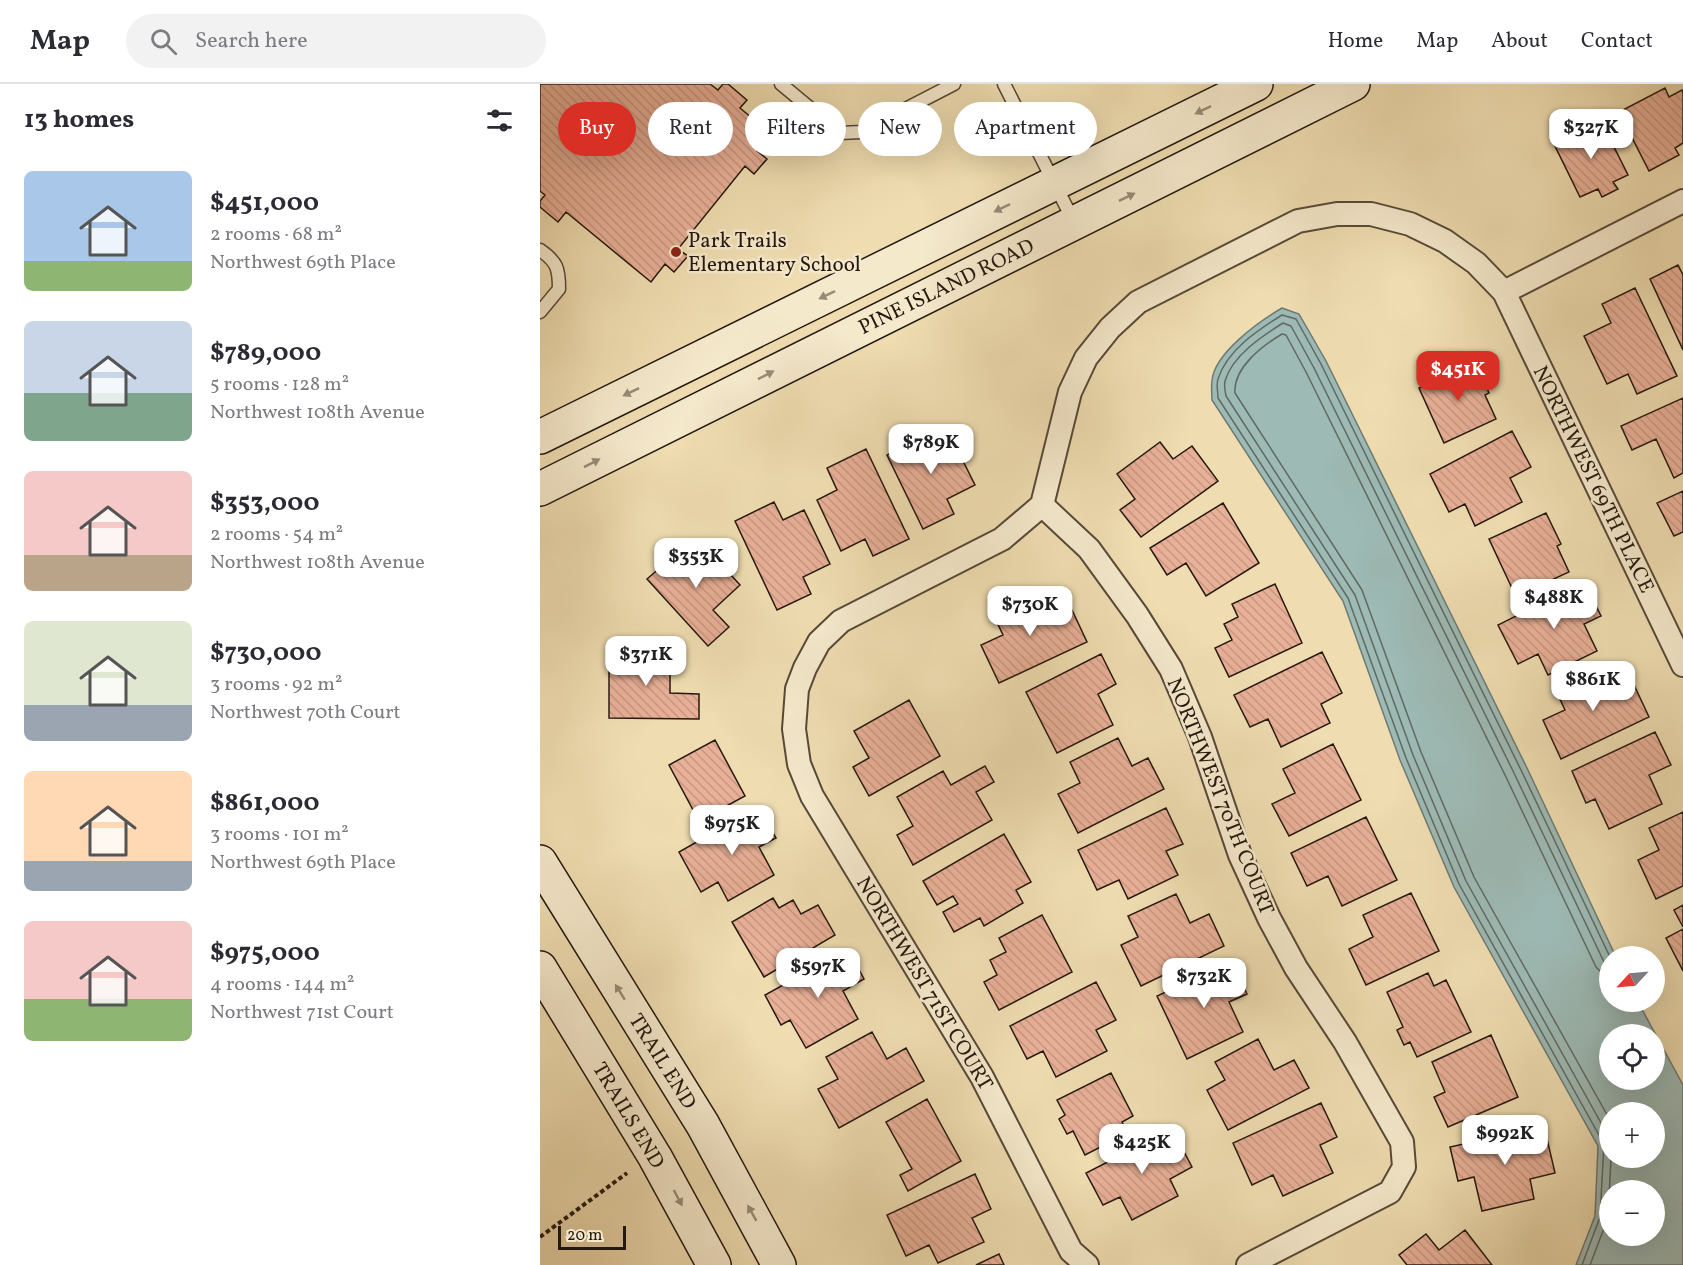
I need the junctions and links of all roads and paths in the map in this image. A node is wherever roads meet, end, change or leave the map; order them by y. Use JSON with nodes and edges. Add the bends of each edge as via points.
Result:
{"nodes":[{"id":1,"x":781,"y":84,"type":"edge"},
{"id":2,"x":954,"y":84,"type":"edge"},
{"id":3,"x":1004,"y":84,"type":"edge"},
{"id":4,"x":1256,"y":84,"type":"edge"},
{"id":5,"x":1353,"y":84,"type":"edge"},
{"id":6,"x":1054,"y":182,"type":"junction"},
{"id":7,"x":1683,"y":201,"type":"edge"},
{"id":8,"x":1074,"y":223,"type":"junction"},
{"id":9,"x":540,"y":250,"type":"edge"},
{"id":10,"x":1504,"y":292,"type":"junction"},
{"id":11,"x":540,"y":312,"type":"edge"},
{"id":12,"x":540,"y":437,"type":"edge"},
{"id":13,"x":540,"y":489,"type":"edge"},
{"id":14,"x":1042,"y":505,"type":"junction"},
{"id":15,"x":1683,"y":665,"type":"edge"},
{"id":16,"x":540,"y":862,"type":"edge"},
{"id":17,"x":540,"y":968,"type":"edge"},
{"id":18,"x":627,"y":1173,"type":"dead end"},
{"id":19,"x":540,"y":1237,"type":"edge"},
{"id":20,"x":714,"y":1265,"type":"edge"},
{"id":21,"x":779,"y":1265,"type":"edge"},
{"id":22,"x":1088,"y":1265,"type":"edge"},
{"id":23,"x":1248,"y":1265,"type":"edge"}],
"edges":[{"from":1,"to":2,"type":"lane","via":[[840,133],[861,132]]},
{"from":3,"to":6,"type":"lane"},
{"from":4,"to":6,"type":"main road","one_way":true},
{"from":8,"to":5,"type":"main road","name":"PINE ISLAND ROAD","one_way":true},
{"from":6,"to":8,"type":"lane"},
{"from":6,"to":12,"type":"main road","one_way":true},
{"from":7,"to":10,"type":"street"},
{"from":13,"to":8,"type":"main road","name":"PINE ISLAND ROAD","one_way":true},
{"from":9,"to":11,"type":"lane","via":[[554,260],[559,289]]},
{"from":10,"to":14,"type":"street","name":"NORTHWEST 69TH PLACE","via":[[1476,263],[1445,241],[1410,224],[1371,214],[1337,214],[1298,221],[1138,302],[1110,328],[1086,358],[1070,392]]},
{"from":10,"to":15,"type":"street","name":"NORTHWEST 69TH PLACE"},
{"from":14,"to":22,"type":"street","name":"NORTHWEST 71ST COURT","via":[[1002,538],[841,621],[819,642],[805,668],[797,689],[794,729],[799,764],[812,795],[982,1077],[1071,1251]]},
{"from":14,"to":23,"type":"street","name":"NORTHWEST 70TH COURT","via":[[1089,549],[1171,669],[1200,737],[1240,855],[1269,918],[1402,1142],[1404,1167],[1390,1192]]},
{"from":21,"to":16,"type":"main road","name":"TRAIL END","one_way":true,"via":[[703,1125]]},
{"from":17,"to":20,"type":"main road","name":"TRAILS END","one_way":true,"via":[[655,1157]]},
{"from":18,"to":19,"type":"path"}]}
